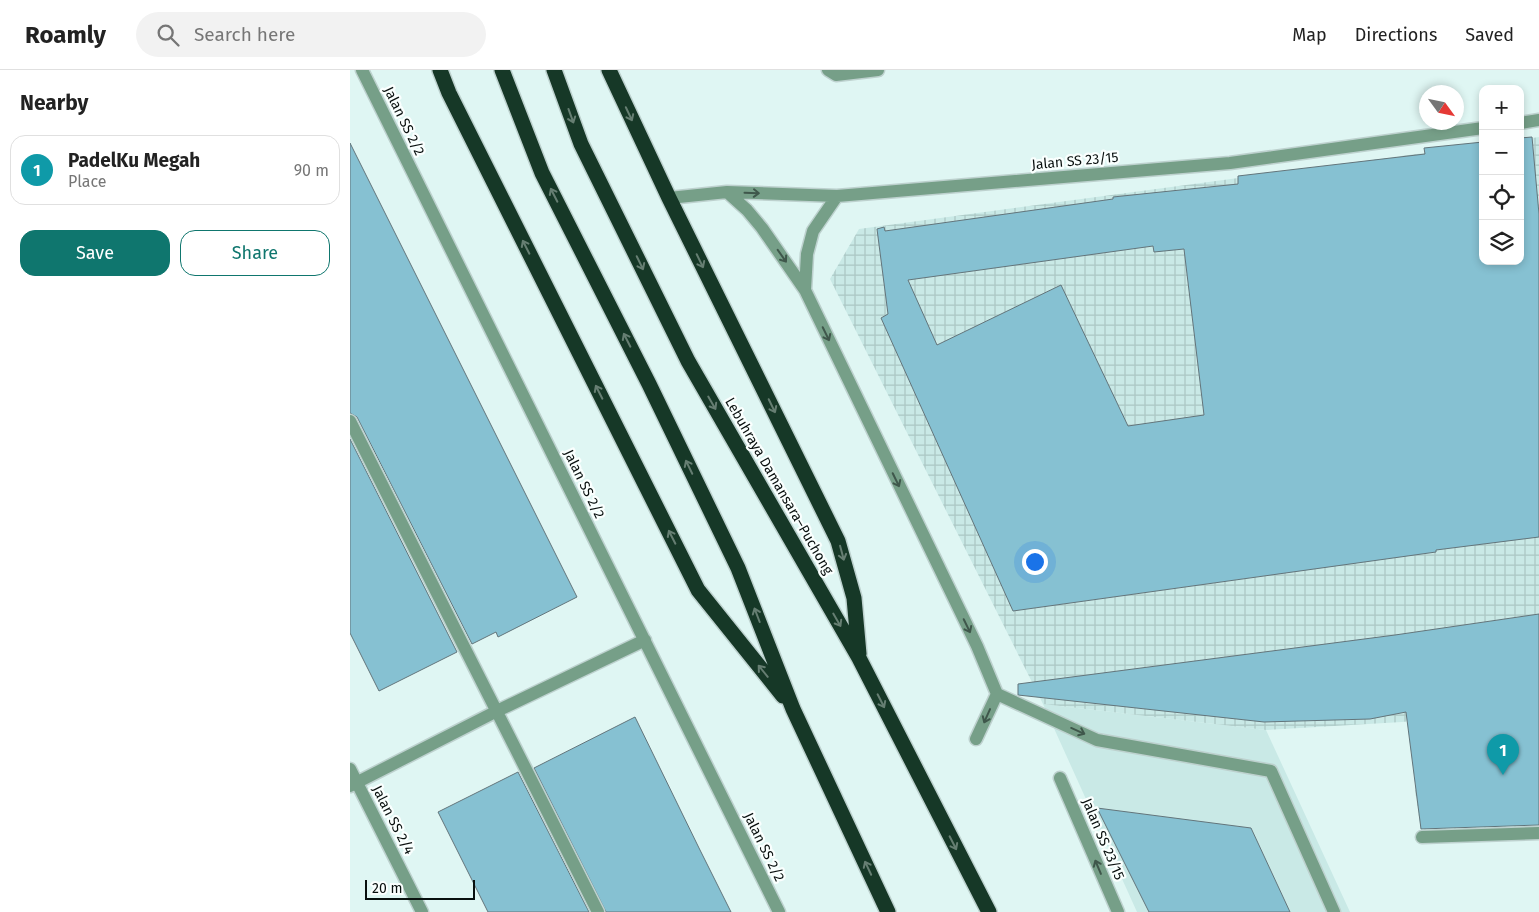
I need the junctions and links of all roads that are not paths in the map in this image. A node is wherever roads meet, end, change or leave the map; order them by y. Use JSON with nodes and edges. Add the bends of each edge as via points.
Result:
{"nodes":[{"id":1,"x":357,"y":70,"type":"edge"},
{"id":2,"x":362,"y":70,"type":"edge"},
{"id":3,"x":440,"y":70,"type":"edge"},
{"id":4,"x":502,"y":70,"type":"edge"},
{"id":5,"x":554,"y":70,"type":"edge"},
{"id":6,"x":609,"y":70,"type":"edge"},
{"id":7,"x":878,"y":70,"type":"edge"},
{"id":8,"x":832,"y":72,"type":"edge"},
{"id":9,"x":350,"y":74,"type":"edge"},
{"id":10,"x":1539,"y":120,"type":"edge"},
{"id":11,"x":1524,"y":122,"type":"edge"},
{"id":12,"x":1479,"y":129,"type":"edge"},
{"id":13,"x":727,"y":192,"type":"junction"},
{"id":14,"x":837,"y":196,"type":"junction"},
{"id":15,"x":669,"y":198,"type":"junction"},
{"id":16,"x":805,"y":290,"type":"junction"},
{"id":17,"x":350,"y":421,"type":"edge"},
{"id":18,"x":645,"y":640,"type":"junction"},
{"id":19,"x":859,"y":658,"type":"junction"},
{"id":20,"x":997,"y":694,"type":"junction"},
{"id":21,"x":793,"y":709,"type":"junction"},
{"id":22,"x":497,"y":711,"type":"junction"},
{"id":23,"x":976,"y":739,"type":"dead end"},
{"id":24,"x":350,"y":769,"type":"edge"},
{"id":25,"x":1060,"y":778,"type":"dead end"},
{"id":26,"x":353,"y":784,"type":"edge"},
{"id":27,"x":1539,"y":833,"type":"edge"},
{"id":28,"x":1422,"y":837,"type":"dead end"},
{"id":29,"x":422,"y":912,"type":"edge"},
{"id":30,"x":598,"y":912,"type":"edge"},
{"id":31,"x":780,"y":912,"type":"edge"},
{"id":32,"x":888,"y":912,"type":"edge"},
{"id":33,"x":988,"y":912,"type":"edge"},
{"id":34,"x":1118,"y":912,"type":"edge"},
{"id":35,"x":1334,"y":912,"type":"edge"}],
"edges":[{"from":1,"to":9,"type":"street"},
{"from":2,"to":18,"type":"street","name":"Jalan SS 2/2"},
{"from":21,"to":3,"type":"highway","one_way":true,"via":[[698,590],[449,94]]},
{"from":21,"to":4,"type":"highway","one_way":true,"via":[[738,568],[542,172]]},
{"from":5,"to":19,"type":"highway","name":"Lebuhraya Damansara–Puchong","one_way":true,"via":[[581,144],[688,361]]},
{"from":6,"to":15,"type":"highway","one_way":true},
{"from":7,"to":8,"type":"street"},
{"from":10,"to":11,"type":"street"},
{"from":12,"to":14,"type":"street","name":"Jalan SS 23/15","via":[[1230,163]]},
{"from":13,"to":14,"type":"street","name":"Jalan SS 23/15","one_way":true},
{"from":13,"to":15,"type":"street","name":"Jalan SS 23/15"},
{"from":13,"to":16,"type":"street","one_way":true,"via":[[762,228]]},
{"from":14,"to":16,"type":"street","via":[[813,231],[807,254]]},
{"from":15,"to":19,"type":"highway","one_way":true,"via":[[838,541],[854,598]]},
{"from":16,"to":20,"type":"street","one_way":true,"via":[[977,646]]},
{"from":17,"to":22,"type":"street"},
{"from":18,"to":22,"type":"street"},
{"from":18,"to":31,"type":"street","name":"Jalan SS 2/2"},
{"from":19,"to":33,"type":"highway","name":"Lebuhraya Damansara–Puchong","one_way":true},
{"from":20,"to":23,"type":"street","one_way":true},
{"from":20,"to":35,"type":"street","one_way":true,"via":[[1098,740],[1271,771]]},
{"from":32,"to":21,"type":"highway","one_way":true},
{"from":22,"to":26,"type":"street"},
{"from":22,"to":30,"type":"street"},
{"from":24,"to":26,"type":"street","name":"Jalan SS 2/4"},
{"from":34,"to":25,"type":"street","name":"Jalan SS 23/15","one_way":true},
{"from":26,"to":29,"type":"street","name":"Jalan SS 2/4"},
{"from":27,"to":28,"type":"street"}]}
